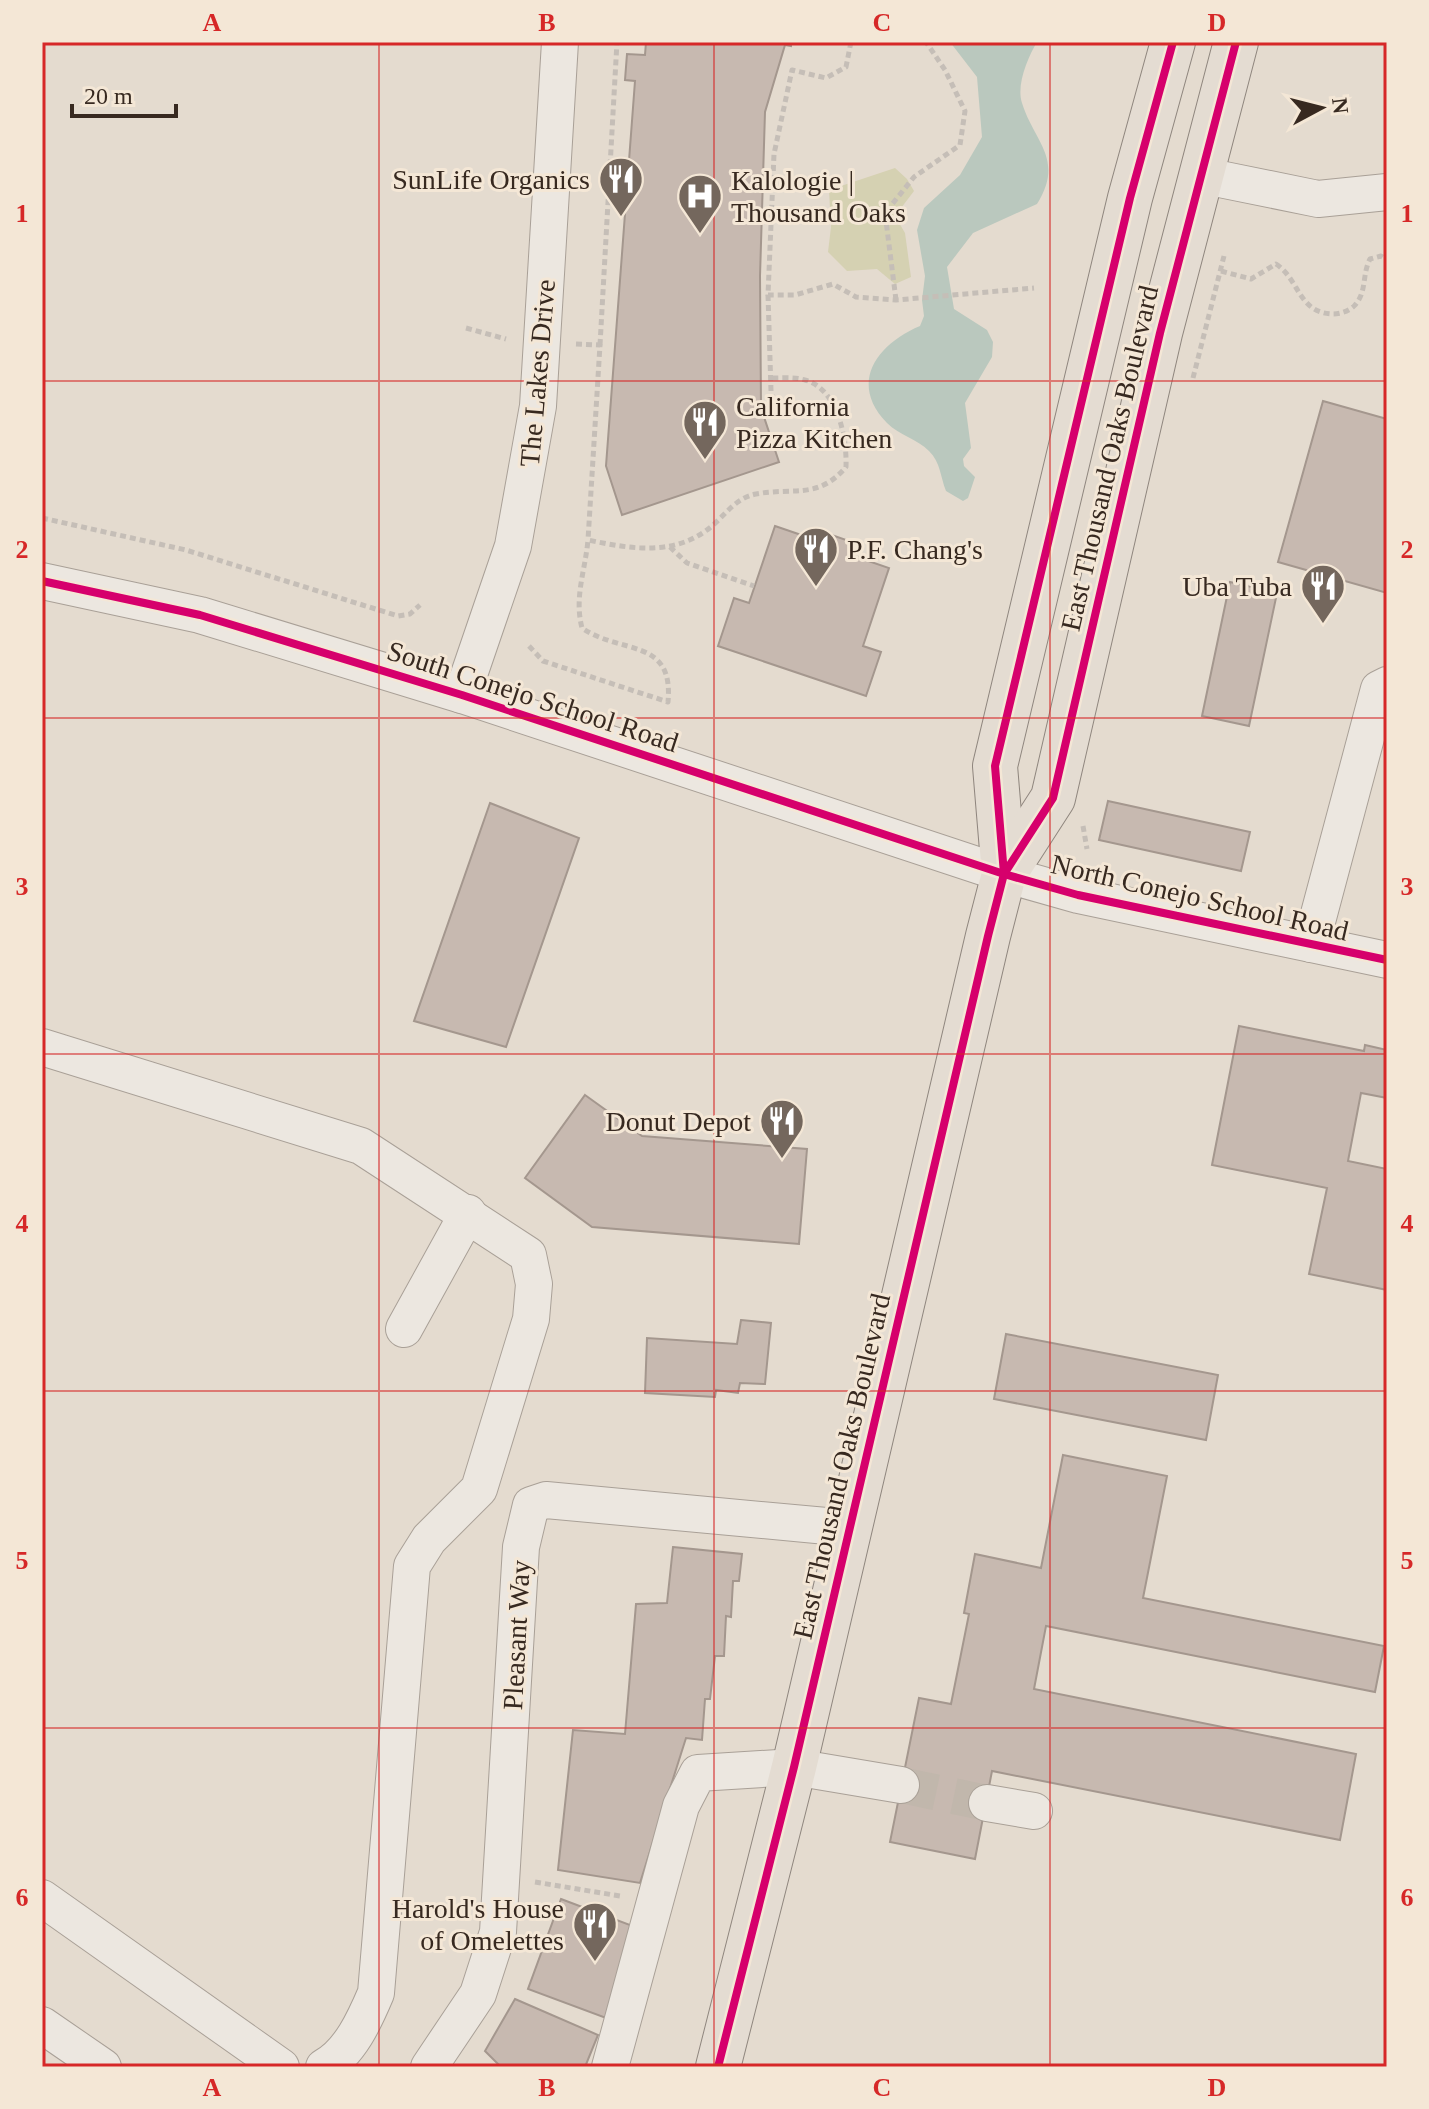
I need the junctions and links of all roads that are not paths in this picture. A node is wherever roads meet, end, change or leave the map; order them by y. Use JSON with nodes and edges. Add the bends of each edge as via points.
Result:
{"nodes":[{"id":1,"x":560,"y":42,"type":"edge"},
{"id":2,"x":1173,"y":42,"type":"edge"},
{"id":3,"x":1236,"y":42,"type":"edge"},
{"id":4,"x":1200,"y":175,"type":"junction"},
{"id":5,"x":1387,"y":192,"type":"edge"},
{"id":6,"x":42,"y":581,"type":"edge"},
{"id":7,"x":1387,"y":685,"type":"edge"},
{"id":8,"x":462,"y":695,"type":"junction"},
{"id":9,"x":1004,"y":874,"type":"junction"},
{"id":10,"x":1311,"y":944,"type":"junction"},
{"id":11,"x":1387,"y":960,"type":"edge"},
{"id":12,"x":42,"y":1047,"type":"edge"},
{"id":13,"x":468,"y":1213,"type":"junction"},
{"id":14,"x":404,"y":1329,"type":"dead end"},
{"id":15,"x":479,"y":1489,"type":"junction"},
{"id":16,"x":531,"y":1505,"type":"junction"},
{"id":17,"x":848,"y":1528,"type":"junction"},
{"id":18,"x":794,"y":1767,"type":"junction"},
{"id":19,"x":901,"y":1785,"type":"tunnel mouth"},
{"id":20,"x":987,"y":1803,"type":"tunnel mouth"},
{"id":21,"x":1034,"y":1811,"type":"dead end"},
{"id":22,"x":42,"y":1898,"type":"edge"},
{"id":23,"x":42,"y":2025,"type":"edge"},
{"id":24,"x":103,"y":2067,"type":"edge"},
{"id":25,"x":281,"y":2067,"type":"edge"},
{"id":26,"x":324,"y":2067,"type":"edge"},
{"id":27,"x":429,"y":2067,"type":"edge"},
{"id":28,"x":610,"y":2067,"type":"edge"},
{"id":29,"x":718,"y":2067,"type":"edge"}],
"edges":[{"from":1,"to":8,"type":"street","name":"The Lakes Drive","via":[[536,419],[513,546]]},
{"from":2,"to":9,"type":"main road","name":"East Thousand Oaks Boulevard","via":[[1130,198],[995,766]]},
{"from":3,"to":4,"type":"main road","name":"East Thousand Oaks Boulevard"},
{"from":4,"to":5,"type":"street","via":[[1318,199]]},
{"from":4,"to":9,"type":"main road","name":"East Thousand Oaks Boulevard","via":[[1053,798]]},
{"from":6,"to":8,"type":"street","name":"South Conejo School Road","via":[[200,615]]},
{"from":7,"to":10,"type":"street","via":[[1379,689]]},
{"from":8,"to":9,"type":"street","name":"South Conejo School Road"},
{"from":9,"to":10,"type":"street","name":"North Conejo School Road","via":[[1078,895]]},
{"from":9,"to":17,"type":"main road","name":"East Thousand Oaks Boulevard"},
{"from":10,"to":11,"type":"street","name":"North Conejo School Road"},
{"from":12,"to":13,"type":"street","via":[[361,1146]]},
{"from":13,"to":14,"type":"street"},
{"from":13,"to":15,"type":"street","via":[[528,1255],[534,1284],[531,1319]]},
{"from":15,"to":16,"type":"street"},
{"from":15,"to":26,"type":"street","via":[[429,1539],[412,1566],[376,1993],[336,2061]]},
{"from":16,"to":17,"type":"street","via":[[546,1500]]},
{"from":16,"to":27,"type":"street","name":"Pleasant Way","via":[[521,1547],[498,1932],[478,1994]]},
{"from":17,"to":18,"type":"main road","name":"East Thousand Oaks Boulevard"},
{"from":18,"to":19,"type":"street"},
{"from":18,"to":28,"type":"street","via":[[698,1773],[681,1806]]},
{"from":18,"to":29,"type":"main road","name":"East Thousand Oaks Boulevard"},
{"from":20,"to":21,"type":"street"},
{"from":22,"to":25,"type":"street"},
{"from":23,"to":24,"type":"street"}]}
